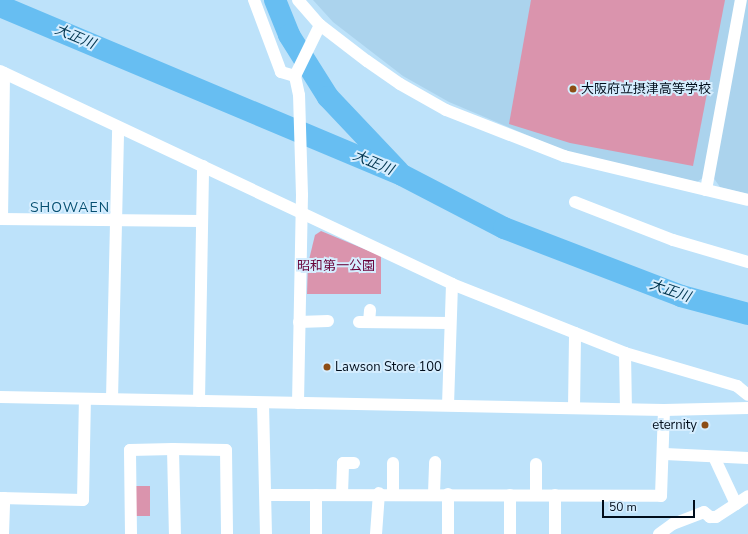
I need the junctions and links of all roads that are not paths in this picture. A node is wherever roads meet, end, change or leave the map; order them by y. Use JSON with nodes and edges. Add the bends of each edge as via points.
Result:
{"nodes":[{"id":1,"x":254,"y":0,"type":"edge"},
{"id":2,"x":298,"y":0,"type":"edge"},
{"id":3,"x":742,"y":0,"type":"edge"},
{"id":4,"x":320,"y":25,"type":"junction"},
{"id":5,"x":2,"y":72,"type":"edge"},
{"id":6,"x":295,"y":76,"type":"junction"},
{"id":7,"x":118,"y":127,"type":"junction"},
{"id":8,"x":203,"y":166,"type":"junction"},
{"id":9,"x":706,"y":190,"type":"junction"},
{"id":10,"x":748,"y":200,"type":"edge"},
{"id":11,"x":575,"y":202,"type":"dead end"},
{"id":12,"x":302,"y":215,"type":"junction"},
{"id":13,"x":1,"y":219,"type":"edge"},
{"id":14,"x":116,"y":221,"type":"junction"},
{"id":15,"x":202,"y":221,"type":"junction"},
{"id":16,"x":748,"y":262,"type":"edge"},
{"id":17,"x":452,"y":284,"type":"junction"},
{"id":18,"x":366,"y":318,"type":"dead end"},
{"id":19,"x":328,"y":321,"type":"dead end"},
{"id":20,"x":299,"y":322,"type":"junction"},
{"id":21,"x":450,"y":323,"type":"junction"},
{"id":22,"x":575,"y":333,"type":"junction"},
{"id":23,"x":625,"y":353,"type":"junction"},
{"id":24,"x":748,"y":395,"type":"edge"},
{"id":25,"x":0,"y":397,"type":"edge"},
{"id":26,"x":85,"y":399,"type":"junction"},
{"id":27,"x":112,"y":399,"type":"junction"},
{"id":28,"x":199,"y":402,"type":"junction"},
{"id":29,"x":263,"y":403,"type":"junction"},
{"id":30,"x":298,"y":403,"type":"junction"},
{"id":31,"x":448,"y":405,"type":"junction"},
{"id":32,"x":574,"y":408,"type":"junction"},
{"id":33,"x":748,"y":408,"type":"edge"},
{"id":34,"x":626,"y":409,"type":"junction"},
{"id":35,"x":664,"y":410,"type":"junction"},
{"id":36,"x":173,"y":449,"type":"junction"},
{"id":37,"x":665,"y":454,"type":"junction"},
{"id":38,"x":714,"y":458,"type":"junction"},
{"id":39,"x":748,"y":458,"type":"edge"},
{"id":40,"x":434,"y":462,"type":"dead end"},
{"id":41,"x":354,"y":463,"type":"dead end"},
{"id":42,"x":393,"y":463,"type":"dead end"},
{"id":43,"x":536,"y":464,"type":"dead end"},
{"id":44,"x":379,"y":493,"type":"junction"},
{"id":45,"x":392,"y":493,"type":"junction"},
{"id":46,"x":342,"y":494,"type":"junction"},
{"id":47,"x":434,"y":494,"type":"junction"},
{"id":48,"x":448,"y":494,"type":"junction"},
{"id":49,"x":266,"y":495,"type":"junction"},
{"id":50,"x":316,"y":495,"type":"junction"},
{"id":51,"x":510,"y":495,"type":"junction"},
{"id":52,"x":536,"y":495,"type":"junction"},
{"id":53,"x":555,"y":495,"type":"junction"},
{"id":54,"x":748,"y":496,"type":"edge"},
{"id":55,"x":2,"y":498,"type":"edge"},
{"id":56,"x":736,"y":504,"type":"junction"},
{"id":57,"x":3,"y":534,"type":"edge"},
{"id":58,"x":131,"y":534,"type":"edge"},
{"id":59,"x":175,"y":534,"type":"edge"},
{"id":60,"x":227,"y":534,"type":"edge"},
{"id":61,"x":266,"y":534,"type":"edge"},
{"id":62,"x":316,"y":534,"type":"edge"},
{"id":63,"x":376,"y":534,"type":"edge"},
{"id":64,"x":448,"y":534,"type":"edge"},
{"id":65,"x":510,"y":534,"type":"edge"},
{"id":66,"x":555,"y":534,"type":"edge"},
{"id":67,"x":659,"y":534,"type":"edge"}],
"edges":[{"from":1,"to":6,"type":"street","via":[[281,72]]},
{"from":2,"to":4,"type":"street"},
{"from":3,"to":9,"type":"street"},
{"from":4,"to":6,"type":"street"},
{"from":4,"to":9,"type":"street","via":[[400,84],[446,110],[564,156]]},
{"from":5,"to":7,"type":"street"},
{"from":5,"to":13,"type":"street"},
{"from":6,"to":12,"type":"street","via":[[299,95]]},
{"from":7,"to":8,"type":"street"},
{"from":7,"to":14,"type":"street"},
{"from":8,"to":12,"type":"street"},
{"from":8,"to":15,"type":"street"},
{"from":9,"to":10,"type":"street"},
{"from":11,"to":16,"type":"street","via":[[673,240]]},
{"from":12,"to":17,"type":"street"},
{"from":12,"to":20,"type":"street"},
{"from":13,"to":14,"type":"street"},
{"from":14,"to":15,"type":"street"},
{"from":14,"to":27,"type":"street"},
{"from":15,"to":28,"type":"street"},
{"from":17,"to":21,"type":"street"},
{"from":17,"to":22,"type":"street"},
{"from":18,"to":21,"type":"street"},
{"from":19,"to":20,"type":"street"},
{"from":20,"to":30,"type":"street"},
{"from":21,"to":31,"type":"street"},
{"from":22,"to":23,"type":"street"},
{"from":22,"to":32,"type":"street"},
{"from":23,"to":24,"type":"street","via":[[737,386]]},
{"from":23,"to":34,"type":"street"},
{"from":25,"to":26,"type":"street"},
{"from":26,"to":27,"type":"street"},
{"from":26,"to":55,"type":"street","via":[[83,500]]},
{"from":27,"to":28,"type":"street"},
{"from":28,"to":29,"type":"street"},
{"from":29,"to":30,"type":"street"},
{"from":29,"to":49,"type":"street"},
{"from":30,"to":31,"type":"street"},
{"from":31,"to":32,"type":"street"},
{"from":32,"to":34,"type":"street"},
{"from":33,"to":35,"type":"street"},
{"from":34,"to":35,"type":"street"},
{"from":35,"to":37,"type":"street"},
{"from":36,"to":58,"type":"street","via":[[130,450]]},
{"from":36,"to":59,"type":"street"},
{"from":36,"to":60,"type":"street","via":[[226,450]]},
{"from":37,"to":38,"type":"street"},
{"from":37,"to":53,"type":"street","via":[[661,496]]},
{"from":38,"to":39,"type":"street"},
{"from":38,"to":56,"type":"street"},
{"from":40,"to":47,"type":"street"},
{"from":41,"to":46,"type":"street","via":[[343,463]]},
{"from":42,"to":45,"type":"street"},
{"from":43,"to":52,"type":"street"},
{"from":44,"to":45,"type":"street"},
{"from":44,"to":46,"type":"street"},
{"from":44,"to":63,"type":"street"},
{"from":45,"to":47,"type":"street"},
{"from":46,"to":50,"type":"street"},
{"from":47,"to":48,"type":"street"},
{"from":48,"to":51,"type":"street"},
{"from":48,"to":64,"type":"street"},
{"from":49,"to":50,"type":"street"},
{"from":49,"to":61,"type":"street"},
{"from":50,"to":62,"type":"street"},
{"from":51,"to":52,"type":"street"},
{"from":51,"to":65,"type":"street"},
{"from":52,"to":53,"type":"street"},
{"from":53,"to":66,"type":"street"},
{"from":54,"to":56,"type":"street"},
{"from":55,"to":57,"type":"street"},
{"from":56,"to":67,"type":"street","via":[[716,517],[710,517],[704,512],[674,524]]}]}
